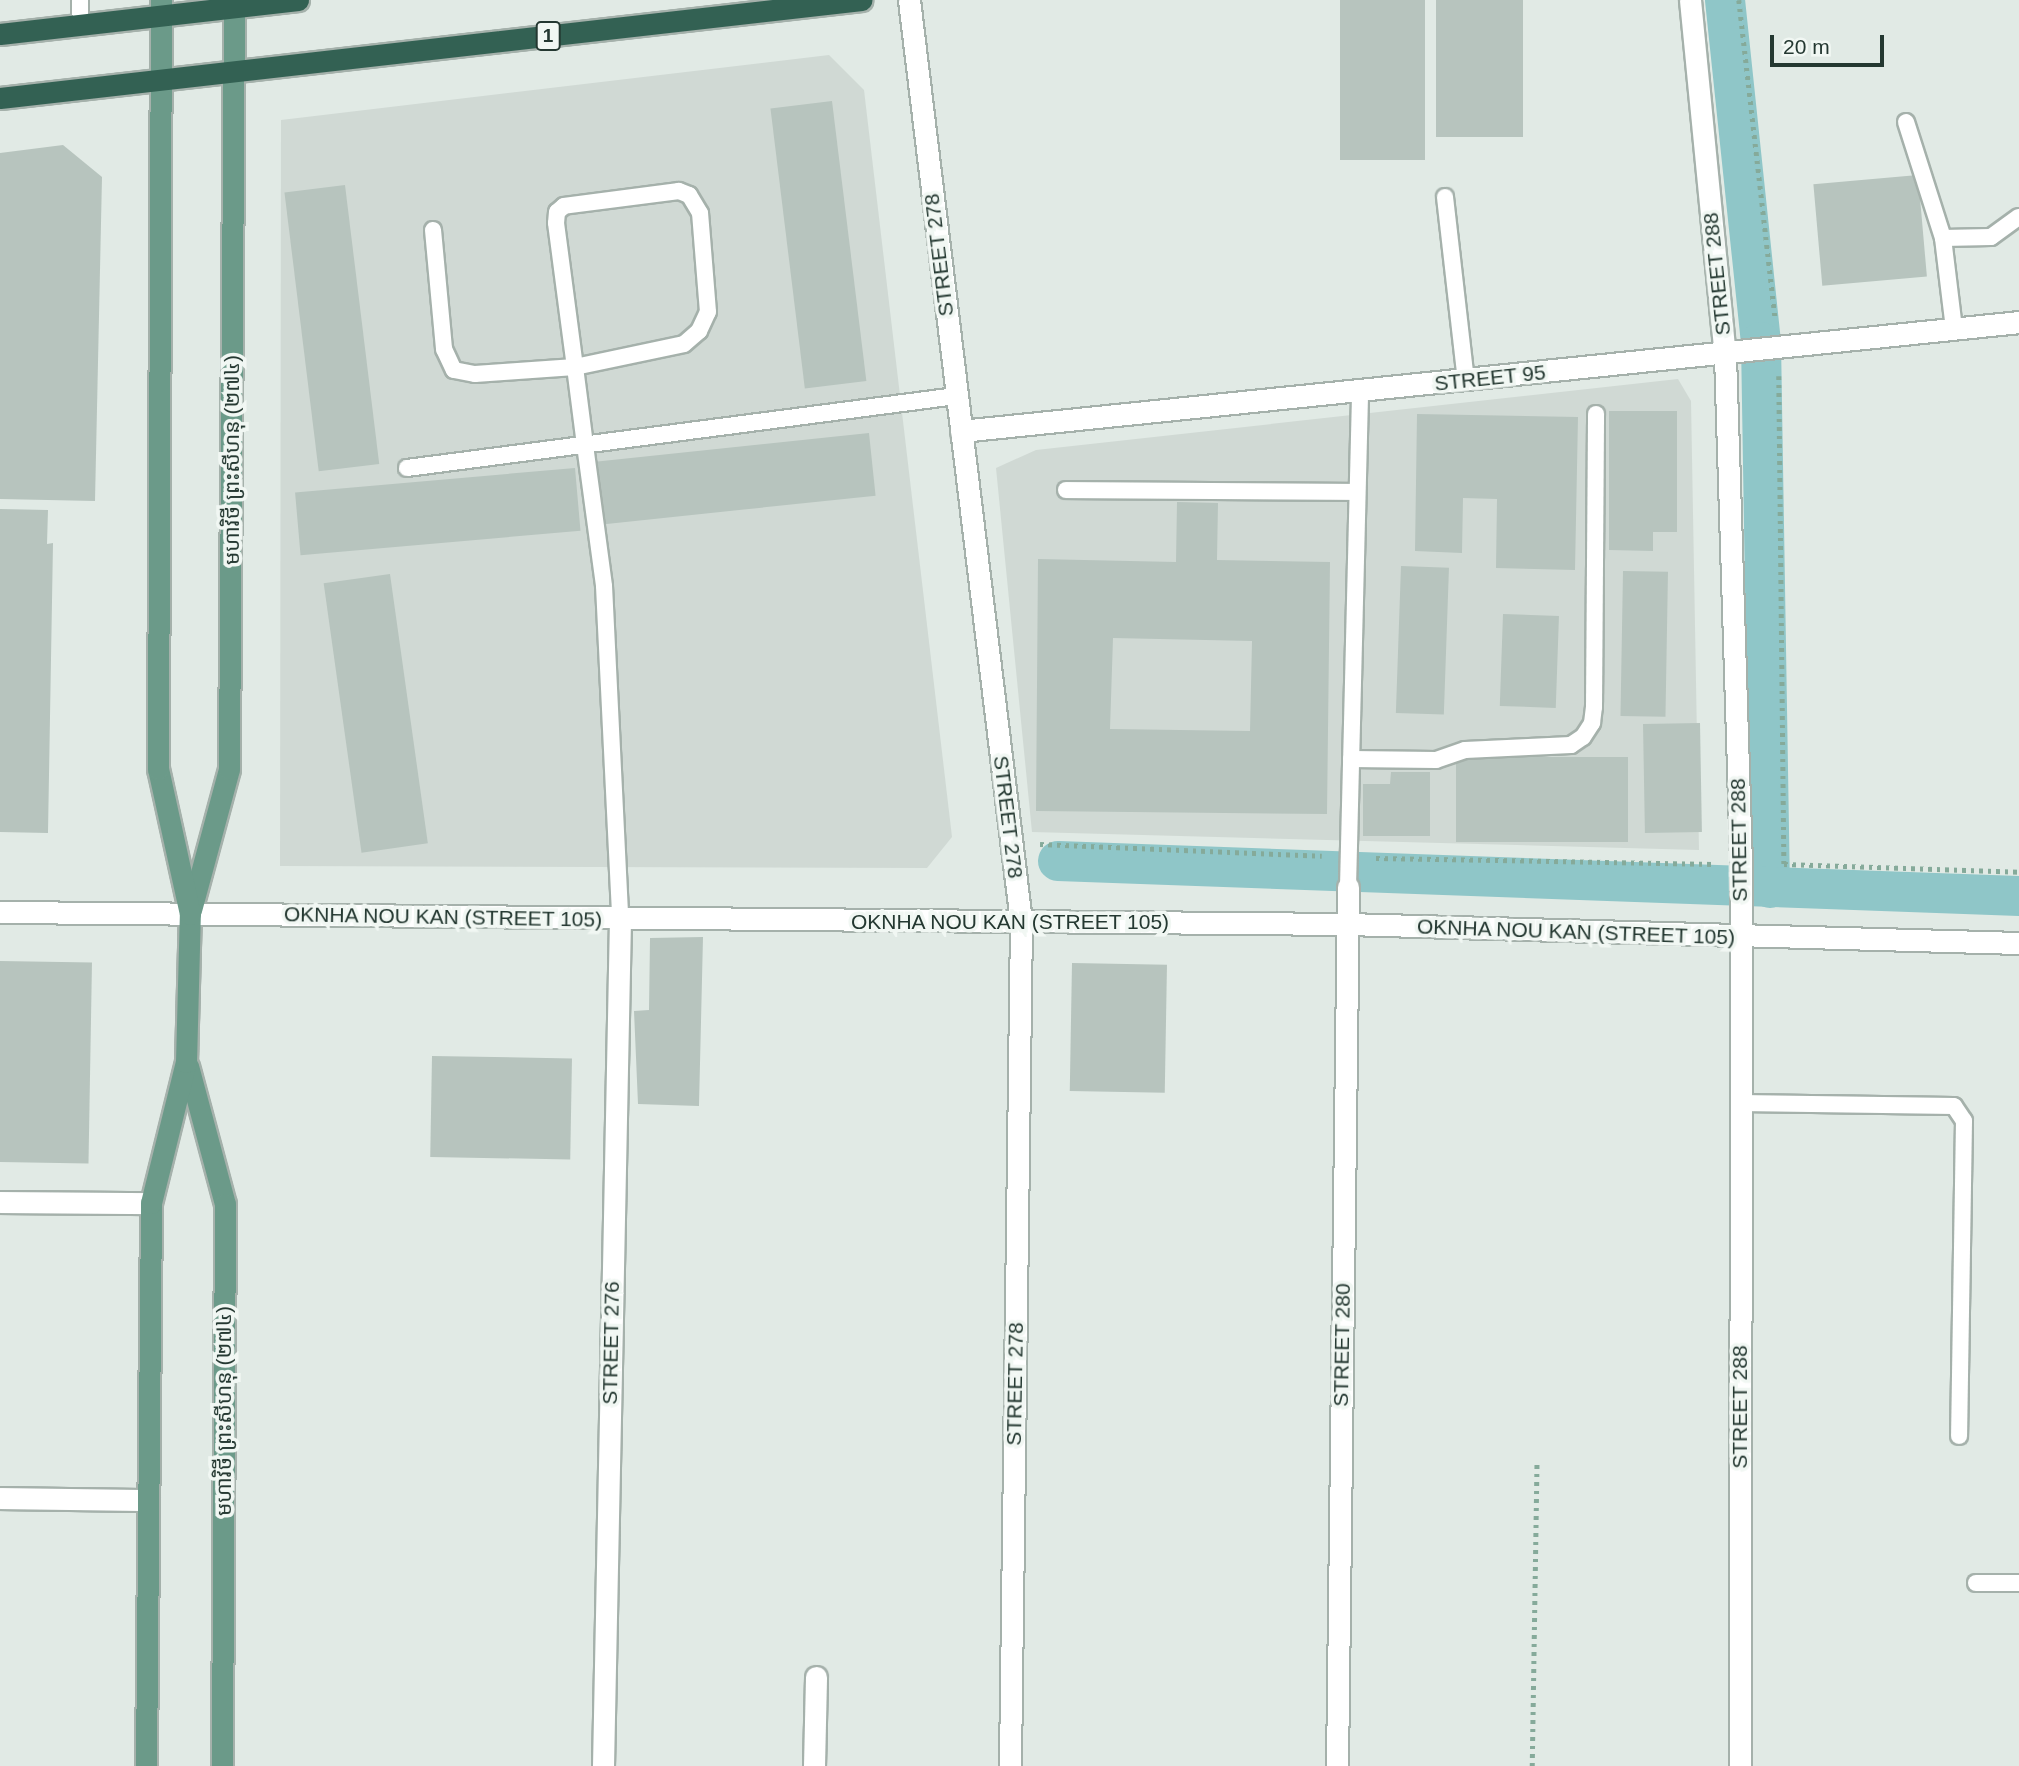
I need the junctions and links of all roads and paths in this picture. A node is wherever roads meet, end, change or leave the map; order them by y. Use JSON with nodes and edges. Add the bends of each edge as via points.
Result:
{"nodes":[{"id":1,"x":80,"y":0,"type":"edge"},
{"id":2,"x":298,"y":0,"type":"edge"},
{"id":3,"x":861,"y":0,"type":"edge"},
{"id":4,"x":909,"y":0,"type":"edge"},
{"id":5,"x":1690,"y":0,"type":"edge"},
{"id":6,"x":1739,"y":0,"type":"edge"},
{"id":7,"x":234,"y":4,"type":"edge"},
{"id":8,"x":161,"y":8,"type":"edge"},
{"id":9,"x":81,"y":25,"type":"junction"},
{"id":10,"x":0,"y":34,"type":"edge"},
{"id":11,"x":235,"y":72,"type":"junction"},
{"id":12,"x":160,"y":80,"type":"junction"},
{"id":13,"x":0,"y":98,"type":"edge"},
{"id":14,"x":1906,"y":122,"type":"dead end"},
{"id":15,"x":1445,"y":197,"type":"dead end"},
{"id":16,"x":2019,"y":218,"type":"edge"},
{"id":17,"x":433,"y":230,"type":"dead end"},
{"id":18,"x":1943,"y":238,"type":"junction"},
{"id":19,"x":2019,"y":322,"type":"edge"},
{"id":20,"x":1954,"y":329,"type":"junction"},
{"id":21,"x":1779,"y":348,"type":"junction"},
{"id":22,"x":1731,"y":354,"type":"junction"},
{"id":23,"x":575,"y":368,"type":"junction"},
{"id":24,"x":1466,"y":380,"type":"junction"},
{"id":25,"x":1360,"y":391,"type":"junction"},
{"id":26,"x":957,"y":396,"type":"junction"},
{"id":27,"x":1596,"y":414,"type":"dead end"},
{"id":28,"x":961,"y":431,"type":"junction"},
{"id":29,"x":585,"y":445,"type":"junction"},
{"id":30,"x":407,"y":468,"type":"dead end"},
{"id":31,"x":1066,"y":490,"type":"dead end"},
{"id":32,"x":1357,"y":492,"type":"junction"},
{"id":33,"x":1351,"y":759,"type":"junction"},
{"id":34,"x":2019,"y":872,"type":"edge"},
{"id":35,"x":1348,"y":887,"type":"joint"},
{"id":36,"x":0,"y":912,"type":"edge"},
{"id":37,"x":190,"y":914,"type":"junction"},
{"id":38,"x":620,"y":919,"type":"junction"},
{"id":39,"x":1021,"y":922,"type":"junction"},
{"id":40,"x":1347,"y":924,"type":"junction"},
{"id":41,"x":1740,"y":937,"type":"junction"},
{"id":42,"x":2019,"y":943,"type":"edge"},
{"id":43,"x":187,"y":1062,"type":"junction"},
{"id":44,"x":1740,"y":1103,"type":"junction"},
{"id":45,"x":0,"y":1202,"type":"edge"},
{"id":46,"x":151,"y":1203,"type":"junction"},
{"id":47,"x":1959,"y":1436,"type":"dead end"},
{"id":48,"x":1537,"y":1461,"type":"dead end"},
{"id":49,"x":0,"y":1498,"type":"edge"},
{"id":50,"x":148,"y":1500,"type":"junction"},
{"id":51,"x":1976,"y":1583,"type":"dead end"},
{"id":52,"x":2019,"y":1583,"type":"edge"},
{"id":53,"x":816,"y":1677,"type":"dead end"},
{"id":54,"x":146,"y":1766,"type":"edge"},
{"id":55,"x":222,"y":1766,"type":"edge"},
{"id":56,"x":603,"y":1766,"type":"edge"},
{"id":57,"x":814,"y":1766,"type":"edge"},
{"id":58,"x":1010,"y":1766,"type":"edge"},
{"id":59,"x":1337,"y":1766,"type":"edge"},
{"id":60,"x":1532,"y":1766,"type":"edge"},
{"id":61,"x":1740,"y":1766,"type":"edge"}],
"edges":[{"from":1,"to":9,"type":"lane"},
{"from":2,"to":7,"type":"highway"},
{"from":3,"to":11,"type":"highway","number":"1"},
{"from":4,"to":26,"type":"street","name":"STREET 278"},
{"from":5,"to":22,"type":"street","name":"STREET 288"},
{"from":6,"to":21,"type":"path"},
{"from":7,"to":8,"type":"highway"},
{"from":7,"to":11,"type":"main road","name":"មហាវិថី ព្រះសីហនុ (២៧៤)"},
{"from":8,"to":9,"type":"highway"},
{"from":8,"to":12,"type":"main road","name":"មហាវិថី ព្រះសីហនុ (២៧៤)"},
{"from":9,"to":10,"type":"highway"},
{"from":11,"to":12,"type":"highway","number":"1"},
{"from":11,"to":37,"type":"main road","name":"មហាវិថី ព្រះសីហនុ (២៧៤)","via":[[229,769]]},
{"from":12,"to":13,"type":"highway","number":"1"},
{"from":12,"to":37,"type":"main road","name":"មហាវិថី ព្រះសីហនុ (២៧៤)","via":[[158,769]]},
{"from":14,"to":18,"type":"lane"},
{"from":15,"to":24,"type":"lane"},
{"from":16,"to":18,"type":"lane","via":[[1991,237]]},
{"from":17,"to":23,"type":"lane","via":[[444,349],[454,370],[475,374]]},
{"from":18,"to":20,"type":"lane"},
{"from":19,"to":20,"type":"street","name":"STREET 95"},
{"from":20,"to":21,"type":"street","name":"STREET 95"},
{"from":21,"to":22,"type":"street","name":"STREET 95"},
{"from":21,"to":34,"type":"path","via":[[1784,864]]},
{"from":22,"to":24,"type":"street","name":"STREET 95"},
{"from":22,"to":41,"type":"street","name":"STREET 288"},
{"from":23,"to":23,"type":"lane","via":[[684,344],[699,331],[708,312],[700,214],[689,195],[679,191],[564,206],[557,212]]},
{"from":23,"to":29,"type":"lane"},
{"from":24,"to":25,"type":"street","name":"STREET 95"},
{"from":25,"to":28,"type":"street","name":"STREET 95"},
{"from":25,"to":32,"type":"lane"},
{"from":26,"to":28,"type":"street","name":"STREET 278"},
{"from":26,"to":29,"type":"lane"},
{"from":27,"to":33,"type":"lane","via":[[1594,708],[1583,737],[1571,745],[1465,750],[1436,760]]},
{"from":28,"to":39,"type":"street","name":"STREET 278"},
{"from":29,"to":30,"type":"lane"},
{"from":29,"to":38,"type":"lane","via":[[604,586]]},
{"from":31,"to":32,"type":"lane"},
{"from":32,"to":33,"type":"lane"},
{"from":33,"to":35,"type":"lane"},
{"from":35,"to":40,"type":"street","name":"STREET 280"},
{"from":36,"to":37,"type":"street","name":"OKNHA NOU KAN (STREET 105)"},
{"from":37,"to":38,"type":"street","name":"OKNHA NOU KAN (STREET 105)"},
{"from":37,"to":43,"type":"main road","name":"មហាវិថី ព្រះសីហនុ (២៧៤)"},
{"from":38,"to":39,"type":"street","name":"OKNHA NOU KAN (STREET 105)"},
{"from":38,"to":56,"type":"street","name":"STREET 276"},
{"from":39,"to":40,"type":"street","name":"OKNHA NOU KAN (STREET 105)"},
{"from":39,"to":58,"type":"street","name":"STREET 278"},
{"from":40,"to":41,"type":"street","name":"OKNHA NOU KAN (STREET 105)"},
{"from":40,"to":59,"type":"street","name":"STREET 280"},
{"from":41,"to":42,"type":"street","name":"OKNHA NOU KAN (STREET 105)"},
{"from":41,"to":44,"type":"street","name":"STREET 288"},
{"from":43,"to":46,"type":"main road","name":"មហាវិថី ព្រះសីហនុ (២៧៤)"},
{"from":43,"to":55,"type":"main road","name":"មហាវិថី ព្រះសីហនុ (២៧៤)","via":[[225,1204]]},
{"from":44,"to":47,"type":"lane","via":[[1954,1106],[1964,1121]]},
{"from":44,"to":61,"type":"street","name":"STREET 288"},
{"from":45,"to":46,"type":"street"},
{"from":46,"to":50,"type":"main road","name":"មហាវិថី ព្រះសីហនុ (២៧៤)"},
{"from":48,"to":60,"type":"path"},
{"from":49,"to":50,"type":"street"},
{"from":50,"to":54,"type":"main road","name":"មហាវិថី ព្រះសីហនុ (២៧៤)"},
{"from":51,"to":52,"type":"lane"},
{"from":53,"to":57,"type":"street"}]}
